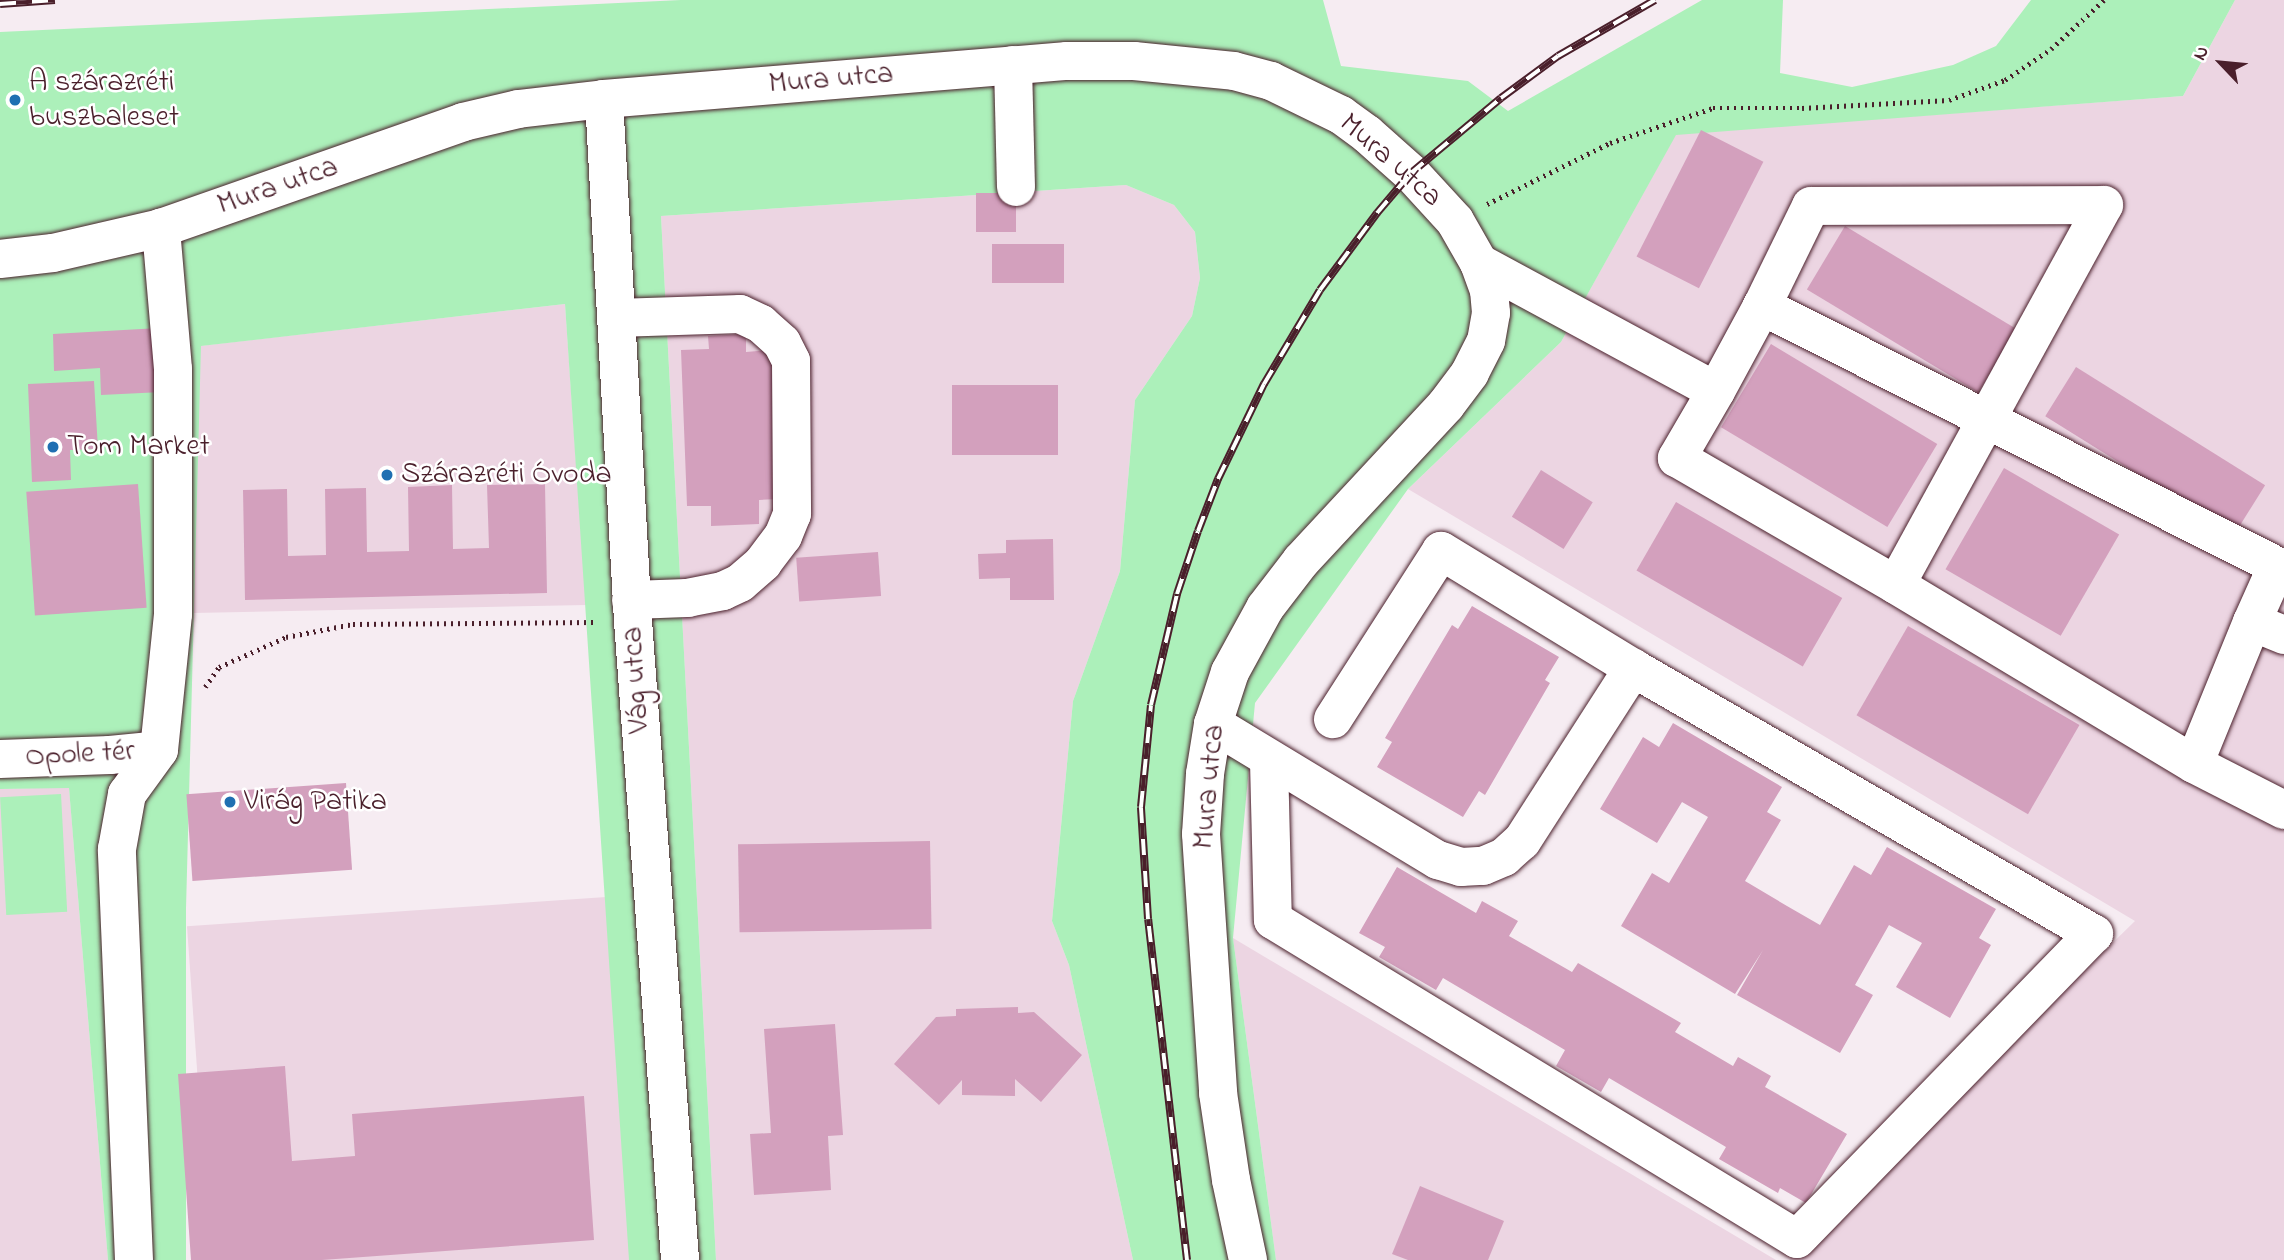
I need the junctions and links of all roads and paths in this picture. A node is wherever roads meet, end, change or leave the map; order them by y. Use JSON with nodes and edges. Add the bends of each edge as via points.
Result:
{"nodes":[{"id":1,"x":2104,"y":0,"type":"edge"},
{"id":2,"x":1013,"y":65,"type":"junction"},
{"id":3,"x":604,"y":99,"type":"junction"},
{"id":4,"x":1016,"y":187,"type":"dead end"},
{"id":5,"x":1455,"y":221,"type":"junction"},
{"id":6,"x":161,"y":228,"type":"junction"},
{"id":7,"x":0,"y":259,"type":"edge"},
{"id":8,"x":1479,"y":263,"type":"junction"},
{"id":9,"x":1762,"y":306,"type":"junction"},
{"id":10,"x":616,"y":318,"type":"junction"},
{"id":11,"x":1716,"y":391,"type":"junction"},
{"id":12,"x":1988,"y":420,"type":"junction"},
{"id":13,"x":2280,"y":559,"type":"edge"},
{"id":14,"x":1896,"y":585,"type":"junction"},
{"id":15,"x":632,"y":611,"type":"junction"},
{"id":16,"x":2268,"y":628,"type":"edge"},
{"id":17,"x":1633,"y":668,"type":"junction"},
{"id":18,"x":197,"y":698,"type":"dead end"},
{"id":19,"x":1333,"y":719,"type":"dead end"},
{"id":20,"x":1213,"y":724,"type":"junction"},
{"id":21,"x":159,"y":750,"type":"junction"},
{"id":22,"x":0,"y":758,"type":"edge"},
{"id":23,"x":1269,"y":761,"type":"junction"},
{"id":24,"x":2194,"y":764,"type":"junction"},
{"id":25,"x":2284,"y":810,"type":"edge"},
{"id":26,"x":1257,"y":1256,"type":"edge"},
{"id":27,"x":134,"y":1260,"type":"edge"},
{"id":28,"x":680,"y":1260,"type":"edge"}],
"edges":[{"from":1,"to":5,"type":"path","via":[[2051,49],[2005,79],[1949,100],[1713,108],[1609,143]]},
{"from":2,"to":3,"type":"street","name":"Mura utca"},
{"from":2,"to":4,"type":"street"},
{"from":2,"to":5,"type":"street","name":"Mura utca","via":[[1067,61],[1182,64],[1271,81],[1341,115],[1367,134]]},
{"from":3,"to":6,"type":"street","name":"Mura utca","via":[[518,109],[463,122]]},
{"from":3,"to":10,"type":"street","name":"Vág utca"},
{"from":5,"to":8,"type":"street","name":"Mura utca"},
{"from":6,"to":7,"type":"street","name":"Mura utca","via":[[19,259]]},
{"from":6,"to":21,"type":"street","via":[[173,369],[173,614]]},
{"from":8,"to":11,"type":"street"},
{"from":8,"to":20,"type":"street","name":"Mura utca","via":[[1491,313],[1486,341],[1470,373],[1446,405],[1301,561],[1265,608],[1230,672]]},
{"from":9,"to":11,"type":"street"},
{"from":9,"to":12,"type":"street"},
{"from":9,"to":12,"type":"street","via":[[1811,206],[2104,205]]},
{"from":10,"to":15,"type":"street","name":"Vág utca"},
{"from":10,"to":15,"type":"street","via":[[740,314],[761,324],[782,343],[791,361],[792,514],[783,536],[740,583]]},
{"from":11,"to":14,"type":"street","via":[[1677,458]]},
{"from":12,"to":13,"type":"street"},
{"from":12,"to":14,"type":"street"},
{"from":13,"to":16,"type":"street"},
{"from":14,"to":24,"type":"street"},
{"from":15,"to":18,"type":"path","via":[[353,624],[286,637],[219,667]]},
{"from":15,"to":28,"type":"street","name":"Vág utca"},
{"from":16,"to":24,"type":"street"},
{"from":17,"to":19,"type":"street","via":[[1441,551]]},
{"from":17,"to":23,"type":"street","via":[[1522,841],[1504,857],[1483,866],[1461,867],[1438,860]]},
{"from":17,"to":23,"type":"street","via":[[2094,934],[1797,1239],[1273,920]]},
{"from":20,"to":23,"type":"street"},
{"from":20,"to":26,"type":"street","name":"Mura utca","via":[[1201,834],[1218,1093],[1231,1180]]},
{"from":21,"to":22,"type":"street","name":"Opole tér"},
{"from":21,"to":27,"type":"street","via":[[127,794],[117,849]]},
{"from":24,"to":25,"type":"street"}]}
